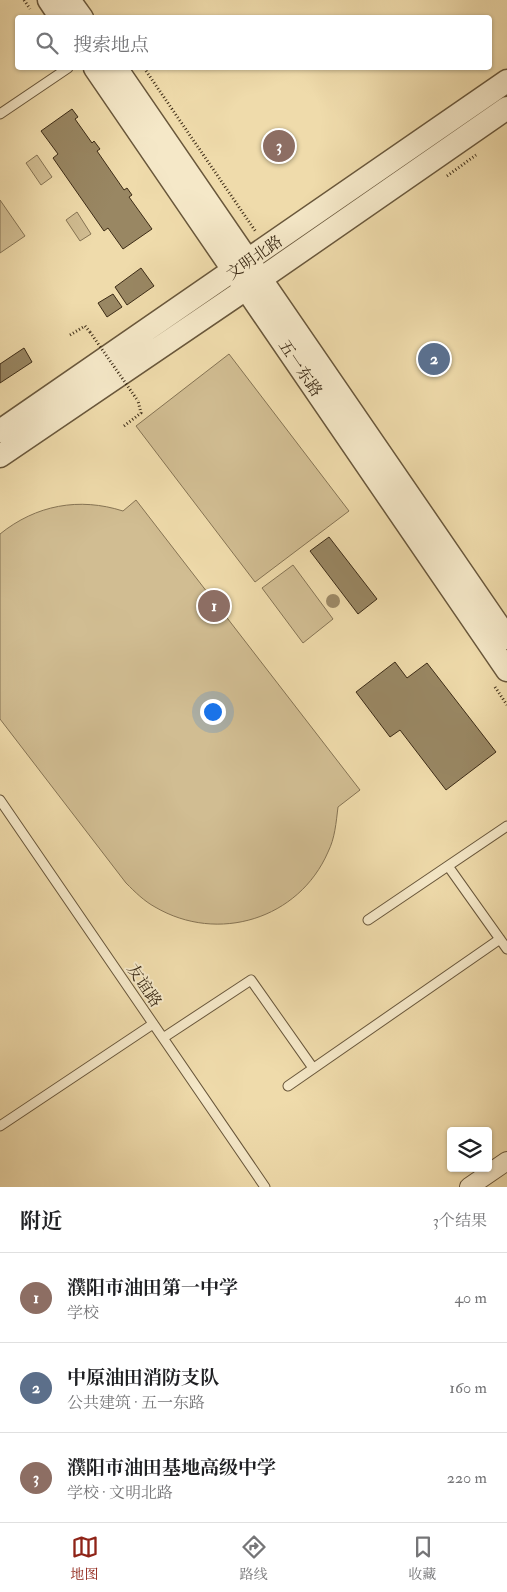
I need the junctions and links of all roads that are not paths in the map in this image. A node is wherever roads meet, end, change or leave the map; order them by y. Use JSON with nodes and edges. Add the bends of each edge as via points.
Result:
{"nodes":[{"id":1,"x":49,"y":0,"type":"edge"},
{"id":2,"x":69,"y":0,"type":"edge"},
{"id":3,"x":59,"y":15,"type":"edge"},
{"id":4,"x":80,"y":15,"type":"edge"},
{"id":5,"x":65,"y":70,"type":"edge"},
{"id":6,"x":97,"y":70,"type":"edge"},
{"id":7,"x":117,"y":70,"type":"edge"},
{"id":8,"x":507,"y":81,"type":"edge"},
{"id":9,"x":507,"y":108,"type":"edge"},
{"id":10,"x":0,"y":114,"type":"edge"},
{"id":11,"x":252,"y":269,"type":"junction"},
{"id":12,"x":0,"y":431,"type":"edge"},
{"id":13,"x":0,"y":456,"type":"edge"},
{"id":14,"x":507,"y":638,"type":"edge"},
{"id":15,"x":507,"y":670,"type":"edge"},
{"id":16,"x":0,"y":800,"type":"edge"},
{"id":17,"x":8,"y":812,"type":"junction"},
{"id":18,"x":0,"y":818,"type":"edge"},
{"id":19,"x":507,"y":826,"type":"edge"},
{"id":20,"x":448,"y":866,"type":"junction"},
{"id":21,"x":368,"y":920,"type":"dead end"},
{"id":22,"x":500,"y":939,"type":"junction"},
{"id":23,"x":507,"y":949,"type":"edge"},
{"id":24,"x":154,"y":1024,"type":"junction"},
{"id":25,"x":163,"y":1038,"type":"junction"},
{"id":26,"x":313,"y":1068,"type":"junction"},
{"id":27,"x":288,"y":1086,"type":"dead end"},
{"id":28,"x":0,"y":1126,"type":"edge"},
{"id":29,"x":507,"y":1161,"type":"edge"},
{"id":30,"x":264,"y":1187,"type":"edge"},
{"id":31,"x":469,"y":1187,"type":"edge"}],
"edges":[{"from":1,"to":3,"type":"street"},
{"from":2,"to":4,"type":"street"},
{"from":5,"to":10,"type":"lane"},
{"from":6,"to":11,"type":"street","name":"五一东路"},
{"from":7,"to":11,"type":"street","name":"五一东路"},
{"from":8,"to":11,"type":"street","name":"文明北路"},
{"from":9,"to":11,"type":"street","name":"文明北路"},
{"from":11,"to":12,"type":"street","name":"文明北路"},
{"from":11,"to":13,"type":"street","name":"文明北路"},
{"from":11,"to":14,"type":"street","name":"五一东路"},
{"from":11,"to":15,"type":"street","name":"五一东路"},
{"from":16,"to":17,"type":"lane","name":"友谊路"},
{"from":17,"to":18,"type":"lane"},
{"from":17,"to":24,"type":"lane","name":"友谊路"},
{"from":19,"to":20,"type":"lane"},
{"from":20,"to":21,"type":"lane"},
{"from":20,"to":22,"type":"lane"},
{"from":22,"to":23,"type":"lane"},
{"from":22,"to":26,"type":"lane"},
{"from":24,"to":25,"type":"lane","name":"友谊路"},
{"from":24,"to":28,"type":"lane"},
{"from":25,"to":26,"type":"lane","via":[[251,980]]},
{"from":25,"to":30,"type":"lane","name":"友谊路"},
{"from":26,"to":27,"type":"lane"},
{"from":29,"to":31,"type":"street"}]}
